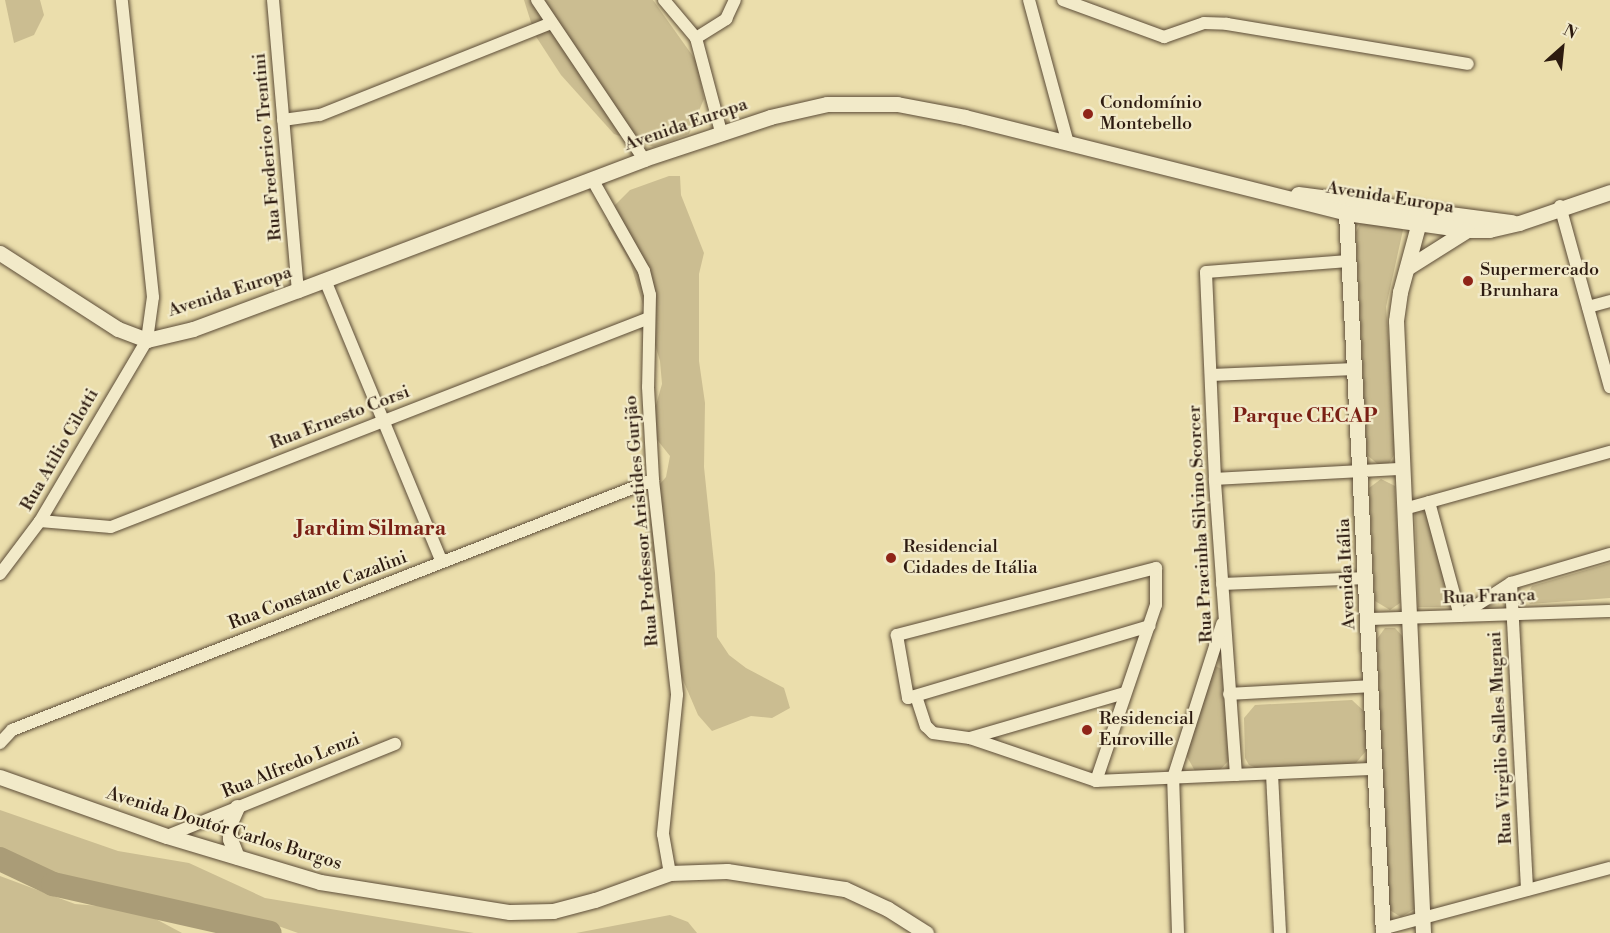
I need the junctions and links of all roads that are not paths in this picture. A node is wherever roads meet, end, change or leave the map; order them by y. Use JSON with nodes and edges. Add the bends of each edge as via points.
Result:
{"nodes":[{"id":1,"x":122,"y":0,"type":"edge"},
{"id":2,"x":273,"y":0,"type":"edge"},
{"id":3,"x":537,"y":0,"type":"edge"},
{"id":4,"x":664,"y":0,"type":"edge"},
{"id":5,"x":735,"y":0,"type":"edge"},
{"id":6,"x":1029,"y":0,"type":"edge"},
{"id":7,"x":1063,"y":0,"type":"edge"},
{"id":8,"x":550,"y":23,"type":"junction"},
{"id":9,"x":696,"y":38,"type":"junction"},
{"id":10,"x":1468,"y":64,"type":"dead end"},
{"id":11,"x":283,"y":120,"type":"junction"},
{"id":12,"x":721,"y":132,"type":"junction"},
{"id":13,"x":1067,"y":140,"type":"junction"},
{"id":14,"x":644,"y":159,"type":"junction"},
{"id":15,"x":592,"y":179,"type":"junction"},
{"id":16,"x":1257,"y":191,"type":"junction"},
{"id":17,"x":1610,"y":192,"type":"edge"},
{"id":18,"x":1380,"y":202,"type":"junction"},
{"id":19,"x":1560,"y":206,"type":"junction"},
{"id":20,"x":1413,"y":207,"type":"junction"},
{"id":21,"x":1346,"y":213,"type":"junction"},
{"id":22,"x":1419,"y":222,"type":"junction"},
{"id":23,"x":1519,"y":223,"type":"junction"},
{"id":24,"x":1467,"y":230,"type":"junction"},
{"id":25,"x":0,"y":254,"type":"edge"},
{"id":26,"x":1349,"y":261,"type":"junction"},
{"id":27,"x":1407,"y":268,"type":"junction"},
{"id":28,"x":325,"y":280,"type":"junction"},
{"id":29,"x":298,"y":290,"type":"junction"},
{"id":30,"x":1610,"y":302,"type":"edge"},
{"id":31,"x":1588,"y":307,"type":"junction"},
{"id":32,"x":650,"y":318,"type":"junction"},
{"id":33,"x":147,"y":340,"type":"junction"},
{"id":34,"x":1355,"y":369,"type":"junction"},
{"id":35,"x":1211,"y":375,"type":"junction"},
{"id":36,"x":1610,"y":387,"type":"edge"},
{"id":37,"x":383,"y":421,"type":"junction"},
{"id":38,"x":1610,"y":452,"type":"edge"},
{"id":39,"x":1402,"y":469,"type":"junction"},
{"id":40,"x":1361,"y":471,"type":"junction"},
{"id":41,"x":1215,"y":479,"type":"junction"},
{"id":42,"x":653,"y":480,"type":"junction"},
{"id":43,"x":1429,"y":502,"type":"junction"},
{"id":44,"x":1404,"y":508,"type":"junction"},
{"id":45,"x":40,"y":521,"type":"junction"},
{"id":46,"x":1610,"y":554,"type":"edge"},
{"id":47,"x":442,"y":562,"type":"junction"},
{"id":48,"x":0,"y":574,"type":"edge"},
{"id":49,"x":1367,"y":578,"type":"junction"},
{"id":50,"x":1511,"y":583,"type":"junction"},
{"id":51,"x":1222,"y":584,"type":"junction"},
{"id":52,"x":1610,"y":610,"type":"edge"},
{"id":53,"x":1513,"y":614,"type":"junction"},
{"id":54,"x":1460,"y":616,"type":"junction"},
{"id":55,"x":1409,"y":618,"type":"junction"},
{"id":56,"x":1369,"y":619,"type":"junction"},
{"id":57,"x":1224,"y":620,"type":"junction"},
{"id":58,"x":1149,"y":626,"type":"junction"},
{"id":59,"x":1372,"y":686,"type":"junction"},
{"id":60,"x":1125,"y":693,"type":"junction"},
{"id":61,"x":1229,"y":694,"type":"junction"},
{"id":62,"x":915,"y":696,"type":"junction"},
{"id":63,"x":970,"y":738,"type":"junction"},
{"id":64,"x":0,"y":742,"type":"edge"},
{"id":65,"x":396,"y":744,"type":"dead end"},
{"id":66,"x":1376,"y":769,"type":"junction"},
{"id":67,"x":1272,"y":774,"type":"junction"},
{"id":68,"x":1236,"y":775,"type":"junction"},
{"id":69,"x":0,"y":777,"type":"edge"},
{"id":70,"x":1173,"y":778,"type":"junction"},
{"id":71,"x":1096,"y":781,"type":"junction"},
{"id":72,"x":237,"y":807,"type":"junction"},
{"id":73,"x":167,"y":836,"type":"junction"},
{"id":74,"x":237,"y":857,"type":"junction"},
{"id":75,"x":1610,"y":868,"type":"edge"},
{"id":76,"x":670,"y":873,"type":"junction"},
{"id":77,"x":1527,"y":890,"type":"junction"},
{"id":78,"x":1422,"y":926,"type":"edge"},
{"id":79,"x":1382,"y":931,"type":"edge"},
{"id":80,"x":926,"y":933,"type":"edge"},
{"id":81,"x":1178,"y":933,"type":"edge"},
{"id":82,"x":1280,"y":933,"type":"edge"}],
"edges":[{"from":1,"to":33,"type":"street","via":[[153,297]]},
{"from":2,"to":11,"type":"street","name":"Rua Frederico Trentini"},
{"from":3,"to":8,"type":"street"},
{"from":4,"to":9,"type":"street"},
{"from":5,"to":9,"type":"street","via":[[726,19]]},
{"from":6,"to":13,"type":"street"},
{"from":7,"to":10,"type":"street","via":[[1164,37],[1204,23],[1227,24]]},
{"from":8,"to":11,"type":"street","via":[[320,115]]},
{"from":8,"to":14,"type":"street"},
{"from":9,"to":12,"type":"street"},
{"from":11,"to":29,"type":"street","name":"Rua Frederico Trentini"},
{"from":12,"to":13,"type":"street","name":"Avenida Europa","via":[[827,104],[897,104]]},
{"from":12,"to":14,"type":"street","name":"Avenida Europa"},
{"from":13,"to":16,"type":"street","name":"Avenida Europa"},
{"from":14,"to":15,"type":"street","name":"Avenida Europa"},
{"from":15,"to":28,"type":"street","name":"Avenida Europa"},
{"from":15,"to":32,"type":"street","name":"Rua Professor Aristides Gurjão","via":[[644,271]]},
{"from":16,"to":18,"type":"street","name":"Avenida Europa"},
{"from":16,"to":21,"type":"street","name":"Avenida Europa"},
{"from":17,"to":19,"type":"street","name":"Avenida Europa"},
{"from":18,"to":20,"type":"street","name":"Avenida Europa"},
{"from":18,"to":21,"type":"street","via":[[1353,205]]},
{"from":19,"to":23,"type":"street","name":"Avenida Europa"},
{"from":19,"to":31,"type":"street"},
{"from":20,"to":22,"type":"street"},
{"from":20,"to":23,"type":"street","name":"Avenida Europa"},
{"from":21,"to":22,"type":"street","name":"Avenida Europa"},
{"from":21,"to":26,"type":"street","name":"Avenida Itália"},
{"from":22,"to":24,"type":"street","name":"Avenida Europa"},
{"from":22,"to":27,"type":"street"},
{"from":23,"to":24,"type":"street","name":"Avenida Europa"},
{"from":24,"to":27,"type":"street"},
{"from":25,"to":33,"type":"street","via":[[118,329]]},
{"from":26,"to":34,"type":"street","name":"Avenida Itália"},
{"from":26,"to":35,"type":"street","name":"Rua Pracinha Silvino Scorcer","via":[[1206,272]]},
{"from":27,"to":39,"type":"street","via":[[1396,321]]},
{"from":28,"to":29,"type":"street","name":"Avenida Europa"},
{"from":28,"to":37,"type":"street"},
{"from":29,"to":33,"type":"street","name":"Avenida Europa","via":[[193,329]]},
{"from":30,"to":31,"type":"street"},
{"from":31,"to":36,"type":"street"},
{"from":32,"to":37,"type":"street","name":"Rua Ernesto Corsi"},
{"from":32,"to":42,"type":"street","name":"Rua Professor Aristides Gurjão"},
{"from":33,"to":45,"type":"street","name":"Rua Atilio Cilotti"},
{"from":34,"to":35,"type":"street"},
{"from":34,"to":40,"type":"street","name":"Avenida Itália"},
{"from":35,"to":41,"type":"street","name":"Rua Pracinha Silvino Scorcer"},
{"from":37,"to":45,"type":"street","name":"Rua Ernesto Corsi","via":[[111,527]]},
{"from":37,"to":47,"type":"street"},
{"from":38,"to":43,"type":"street"},
{"from":39,"to":40,"type":"street"},
{"from":39,"to":44,"type":"street"},
{"from":40,"to":41,"type":"street"},
{"from":40,"to":49,"type":"street","name":"Avenida Itália"},
{"from":41,"to":51,"type":"street","name":"Rua Pracinha Silvino Scorcer"},
{"from":42,"to":47,"type":"street","name":"Rua Constante Cazalini"},
{"from":42,"to":76,"type":"street","name":"Rua Professor Aristides Gurjão","via":[[677,696],[663,834]]},
{"from":43,"to":44,"type":"street"},
{"from":43,"to":54,"type":"street"},
{"from":44,"to":55,"type":"street"},
{"from":45,"to":48,"type":"street","name":"Rua Atilio Cilotti"},
{"from":46,"to":50,"type":"street"},
{"from":47,"to":64,"type":"street","name":"Rua Constante Cazalini","via":[[12,730]]},
{"from":49,"to":51,"type":"street"},
{"from":49,"to":56,"type":"street","name":"Avenida Itália"},
{"from":50,"to":53,"type":"street","name":"Rua Virgilio Salles Mugnai"},
{"from":50,"to":54,"type":"street"},
{"from":51,"to":57,"type":"street","name":"Rua Pracinha Silvino Scorcer"},
{"from":52,"to":53,"type":"street","name":"Rua França"},
{"from":53,"to":54,"type":"street","name":"Rua França"},
{"from":53,"to":77,"type":"street","name":"Rua Virgilio Salles Mugnai"},
{"from":54,"to":55,"type":"street","name":"Rua França"},
{"from":55,"to":56,"type":"street","name":"Rua França"},
{"from":55,"to":78,"type":"street"},
{"from":56,"to":59,"type":"street","name":"Avenida Itália"},
{"from":57,"to":61,"type":"street","name":"Rua Pracinha Silvino Scorcer"},
{"from":57,"to":70,"type":"street"},
{"from":58,"to":60,"type":"street"},
{"from":58,"to":62,"type":"street"},
{"from":58,"to":62,"type":"street","via":[[1156,605],[1156,568],[897,635],[908,698]]},
{"from":59,"to":61,"type":"street"},
{"from":59,"to":66,"type":"street","name":"Avenida Itália"},
{"from":60,"to":63,"type":"street"},
{"from":60,"to":71,"type":"street"},
{"from":61,"to":68,"type":"street","name":"Rua Pracinha Silvino Scorcer"},
{"from":62,"to":63,"type":"street","via":[[926,726],[933,733]]},
{"from":63,"to":71,"type":"street"},
{"from":65,"to":72,"type":"street","name":"Rua Alfredo Lenzi"},
{"from":66,"to":67,"type":"street"},
{"from":66,"to":79,"type":"street","name":"Avenida Itália"},
{"from":67,"to":68,"type":"street"},
{"from":67,"to":82,"type":"street"},
{"from":68,"to":70,"type":"street"},
{"from":69,"to":73,"type":"street","name":"Avenida Doutor Carlos Burgos"},
{"from":70,"to":71,"type":"street"},
{"from":70,"to":81,"type":"street"},
{"from":72,"to":73,"type":"street","name":"Rua Alfredo Lenzi"},
{"from":72,"to":74,"type":"street","via":[[230,839]]},
{"from":73,"to":74,"type":"street","name":"Avenida Doutor Carlos Burgos"},
{"from":74,"to":76,"type":"street","name":"Avenida Doutor Carlos Burgos","via":[[320,882],[510,912],[554,910]]},
{"from":75,"to":77,"type":"street"},
{"from":76,"to":80,"type":"street","name":"Avenida Doutor Carlos Burgos","via":[[726,871],[845,889]]},
{"from":77,"to":78,"type":"street"},
{"from":78,"to":79,"type":"street"}]}
